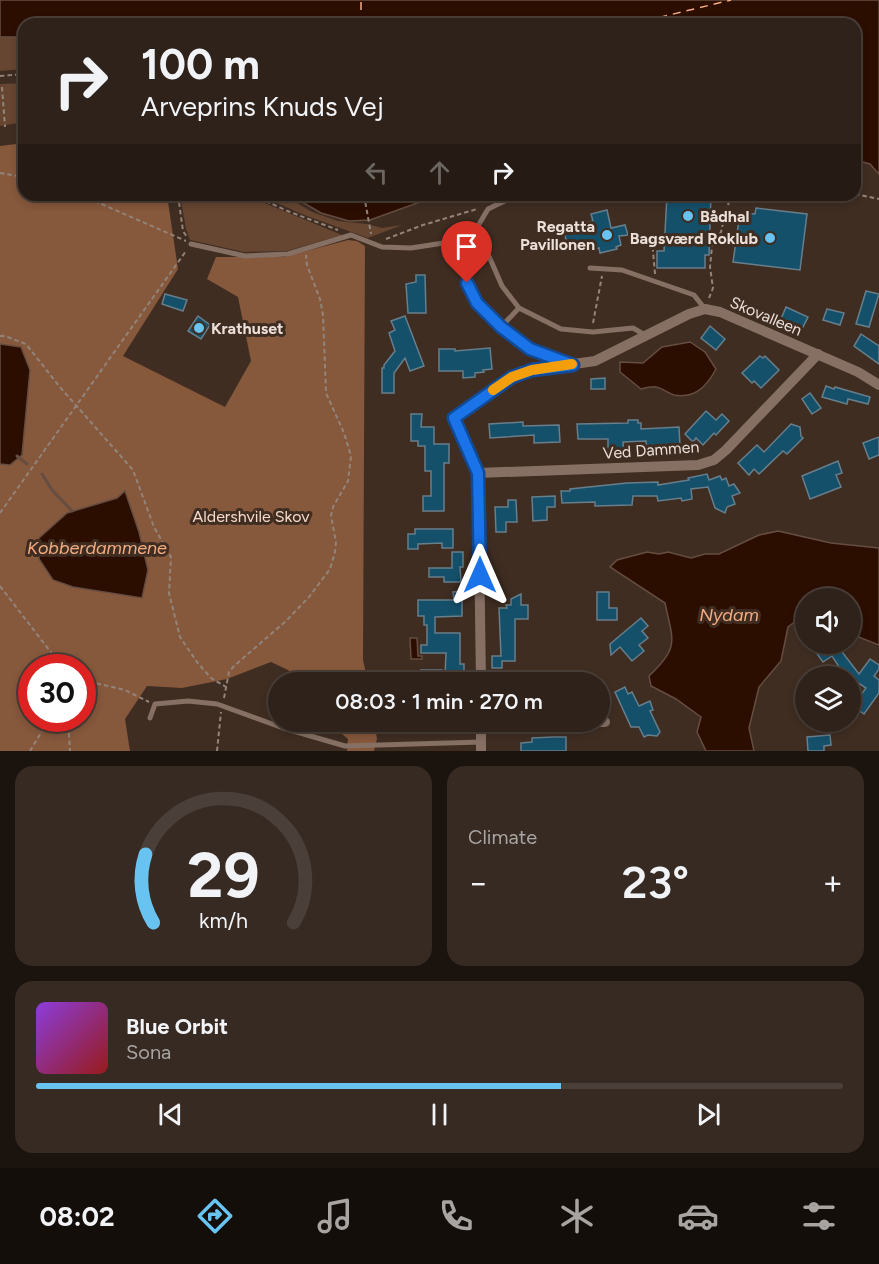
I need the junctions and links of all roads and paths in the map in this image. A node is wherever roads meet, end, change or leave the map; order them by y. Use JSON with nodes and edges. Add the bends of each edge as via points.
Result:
{"nodes":[{"id":1,"x":18,"y":74,"type":"edge"},
{"id":2,"x":0,"y":76,"type":"edge"},
{"id":3,"x":2,"y":87,"type":"dead end"},
{"id":4,"x":5,"y":127,"type":"dead end"},
{"id":5,"x":0,"y":173,"type":"edge"},
{"id":6,"x":18,"y":176,"type":"edge"},
{"id":7,"x":861,"y":195,"type":"edge"},
{"id":8,"x":879,"y":199,"type":"edge"},
{"id":9,"x":94,"y":201,"type":"edge"},
{"id":10,"x":179,"y":201,"type":"edge"},
{"id":11,"x":265,"y":201,"type":"edge"},
{"id":12,"x":365,"y":201,"type":"edge"},
{"id":13,"x":505,"y":201,"type":"edge"},
{"id":14,"x":729,"y":201,"type":"edge"},
{"id":15,"x":488,"y":209,"type":"junction"},
{"id":16,"x":471,"y":234,"type":"junction"},
{"id":17,"x":351,"y":235,"type":"junction"},
{"id":18,"x":463,"y":240,"type":"junction"},
{"id":19,"x":696,"y":241,"type":"dead end"},
{"id":20,"x":372,"y":243,"type":"junction"},
{"id":21,"x":191,"y":244,"type":"junction"},
{"id":22,"x":306,"y":248,"type":"junction"},
{"id":23,"x":590,"y":268,"type":"dead end"},
{"id":24,"x":656,"y":282,"type":"junction"},
{"id":25,"x":601,"y":283,"type":"dead end"},
{"id":26,"x":519,"y":308,"type":"junction"},
{"id":27,"x":705,"y":309,"type":"junction"},
{"id":28,"x":501,"y":327,"type":"junction"},
{"id":29,"x":592,"y":332,"type":"junction"},
{"id":30,"x":0,"y":336,"type":"edge"},
{"id":31,"x":646,"y":336,"type":"junction"},
{"id":32,"x":818,"y":354,"type":"junction"},
{"id":33,"x":573,"y":365,"type":"junction"},
{"id":34,"x":879,"y":385,"type":"edge"},
{"id":35,"x":75,"y":405,"type":"junction"},
{"id":36,"x":478,"y":473,"type":"junction"},
{"id":37,"x":0,"y":513,"type":"edge"},
{"id":38,"x":0,"y":586,"type":"edge"},
{"id":39,"x":52,"y":654,"type":"edge"},
{"id":40,"x":481,"y":672,"type":"edge"},
{"id":41,"x":96,"y":683,"type":"edge"},
{"id":42,"x":226,"y":687,"type":"junction"},
{"id":43,"x":154,"y":704,"type":"junction"},
{"id":44,"x":222,"y":706,"type":"junction"},
{"id":45,"x":150,"y":718,"type":"dead end"},
{"id":46,"x":42,"y":732,"type":"edge"},
{"id":47,"x":69,"y":732,"type":"edge"},
{"id":48,"x":336,"y":743,"type":"junction"},
{"id":49,"x":481,"y":747,"type":"edge"},
{"id":50,"x":30,"y":751,"type":"edge"},
{"id":51,"x":70,"y":751,"type":"edge"},
{"id":52,"x":217,"y":751,"type":"edge"},
{"id":53,"x":335,"y":751,"type":"edge"}],
"edges":[{"from":1,"to":2,"type":"path"},
{"from":3,"to":4,"type":"path"},
{"from":5,"to":6,"type":"path"},
{"from":7,"to":8,"type":"path"},
{"from":9,"to":21,"type":"path"},
{"from":10,"to":21,"type":"path","via":[[183,231]]},
{"from":11,"to":17,"type":"path"},
{"from":12,"to":20,"type":"path"},
{"from":13,"to":15,"type":"lane"},
{"from":14,"to":27,"type":"path","via":[[721,232],[712,246],[713,288]]},
{"from":15,"to":16,"type":"lane"},
{"from":15,"to":20,"type":"path"},
{"from":16,"to":18,"type":"lane"},
{"from":16,"to":26,"type":"lane","via":[[488,254],[502,286]]},
{"from":17,"to":20,"type":"lane"},
{"from":17,"to":22,"type":"lane"},
{"from":18,"to":20,"type":"lane","via":[[411,248]]},
{"from":18,"to":28,"type":"lane","via":[[471,260],[467,283],[477,303]]},
{"from":19,"to":24,"type":"path","via":[[652,239]]},
{"from":21,"to":22,"type":"lane","via":[[245,256],[288,254]]},
{"from":21,"to":35,"type":"path"},
{"from":22,"to":42,"type":"path","via":[[307,265],[323,315],[326,393],[351,456],[348,481],[333,507],[336,543],[330,569],[286,621],[234,666]]},
{"from":23,"to":24,"type":"lane","via":[[622,270]]},
{"from":24,"to":27,"type":"lane","via":[[694,295]]},
{"from":25,"to":29,"type":"path"},
{"from":26,"to":28,"type":"lane"},
{"from":26,"to":29,"type":"lane","via":[[561,329]]},
{"from":27,"to":31,"type":"street","name":"Skovalleen"},
{"from":27,"to":32,"type":"street","name":"Skovalleen"},
{"from":28,"to":33,"type":"lane","via":[[530,349]]},
{"from":29,"to":31,"type":"lane","via":[[633,328]]},
{"from":30,"to":35,"type":"path","via":[[26,344]]},
{"from":31,"to":33,"type":"street","name":"Skovalleen","via":[[595,361]]},
{"from":32,"to":34,"type":"street","name":"Skovalleen"},
{"from":32,"to":36,"type":"street","name":"Ved Dammen","via":[[714,460],[698,465]]},
{"from":33,"to":36,"type":"street","name":"Skovalleen","via":[[532,370],[512,377],[454,418]]},
{"from":35,"to":37,"type":"path"},
{"from":35,"to":42,"type":"path","via":[[133,470],[154,527],[171,557],[169,593],[180,637],[211,678]]},
{"from":36,"to":40,"type":"street"},
{"from":38,"to":39,"type":"path"},
{"from":41,"to":43,"type":"path","via":[[125,690]]},
{"from":42,"to":44,"type":"path"},
{"from":43,"to":44,"type":"lane","via":[[188,701]]},
{"from":43,"to":45,"type":"lane"},
{"from":44,"to":48,"type":"lane"},
{"from":44,"to":52,"type":"path"},
{"from":46,"to":50,"type":"path"},
{"from":47,"to":51,"type":"path"},
{"from":48,"to":49,"type":"lane"},
{"from":48,"to":53,"type":"lane"}]}
